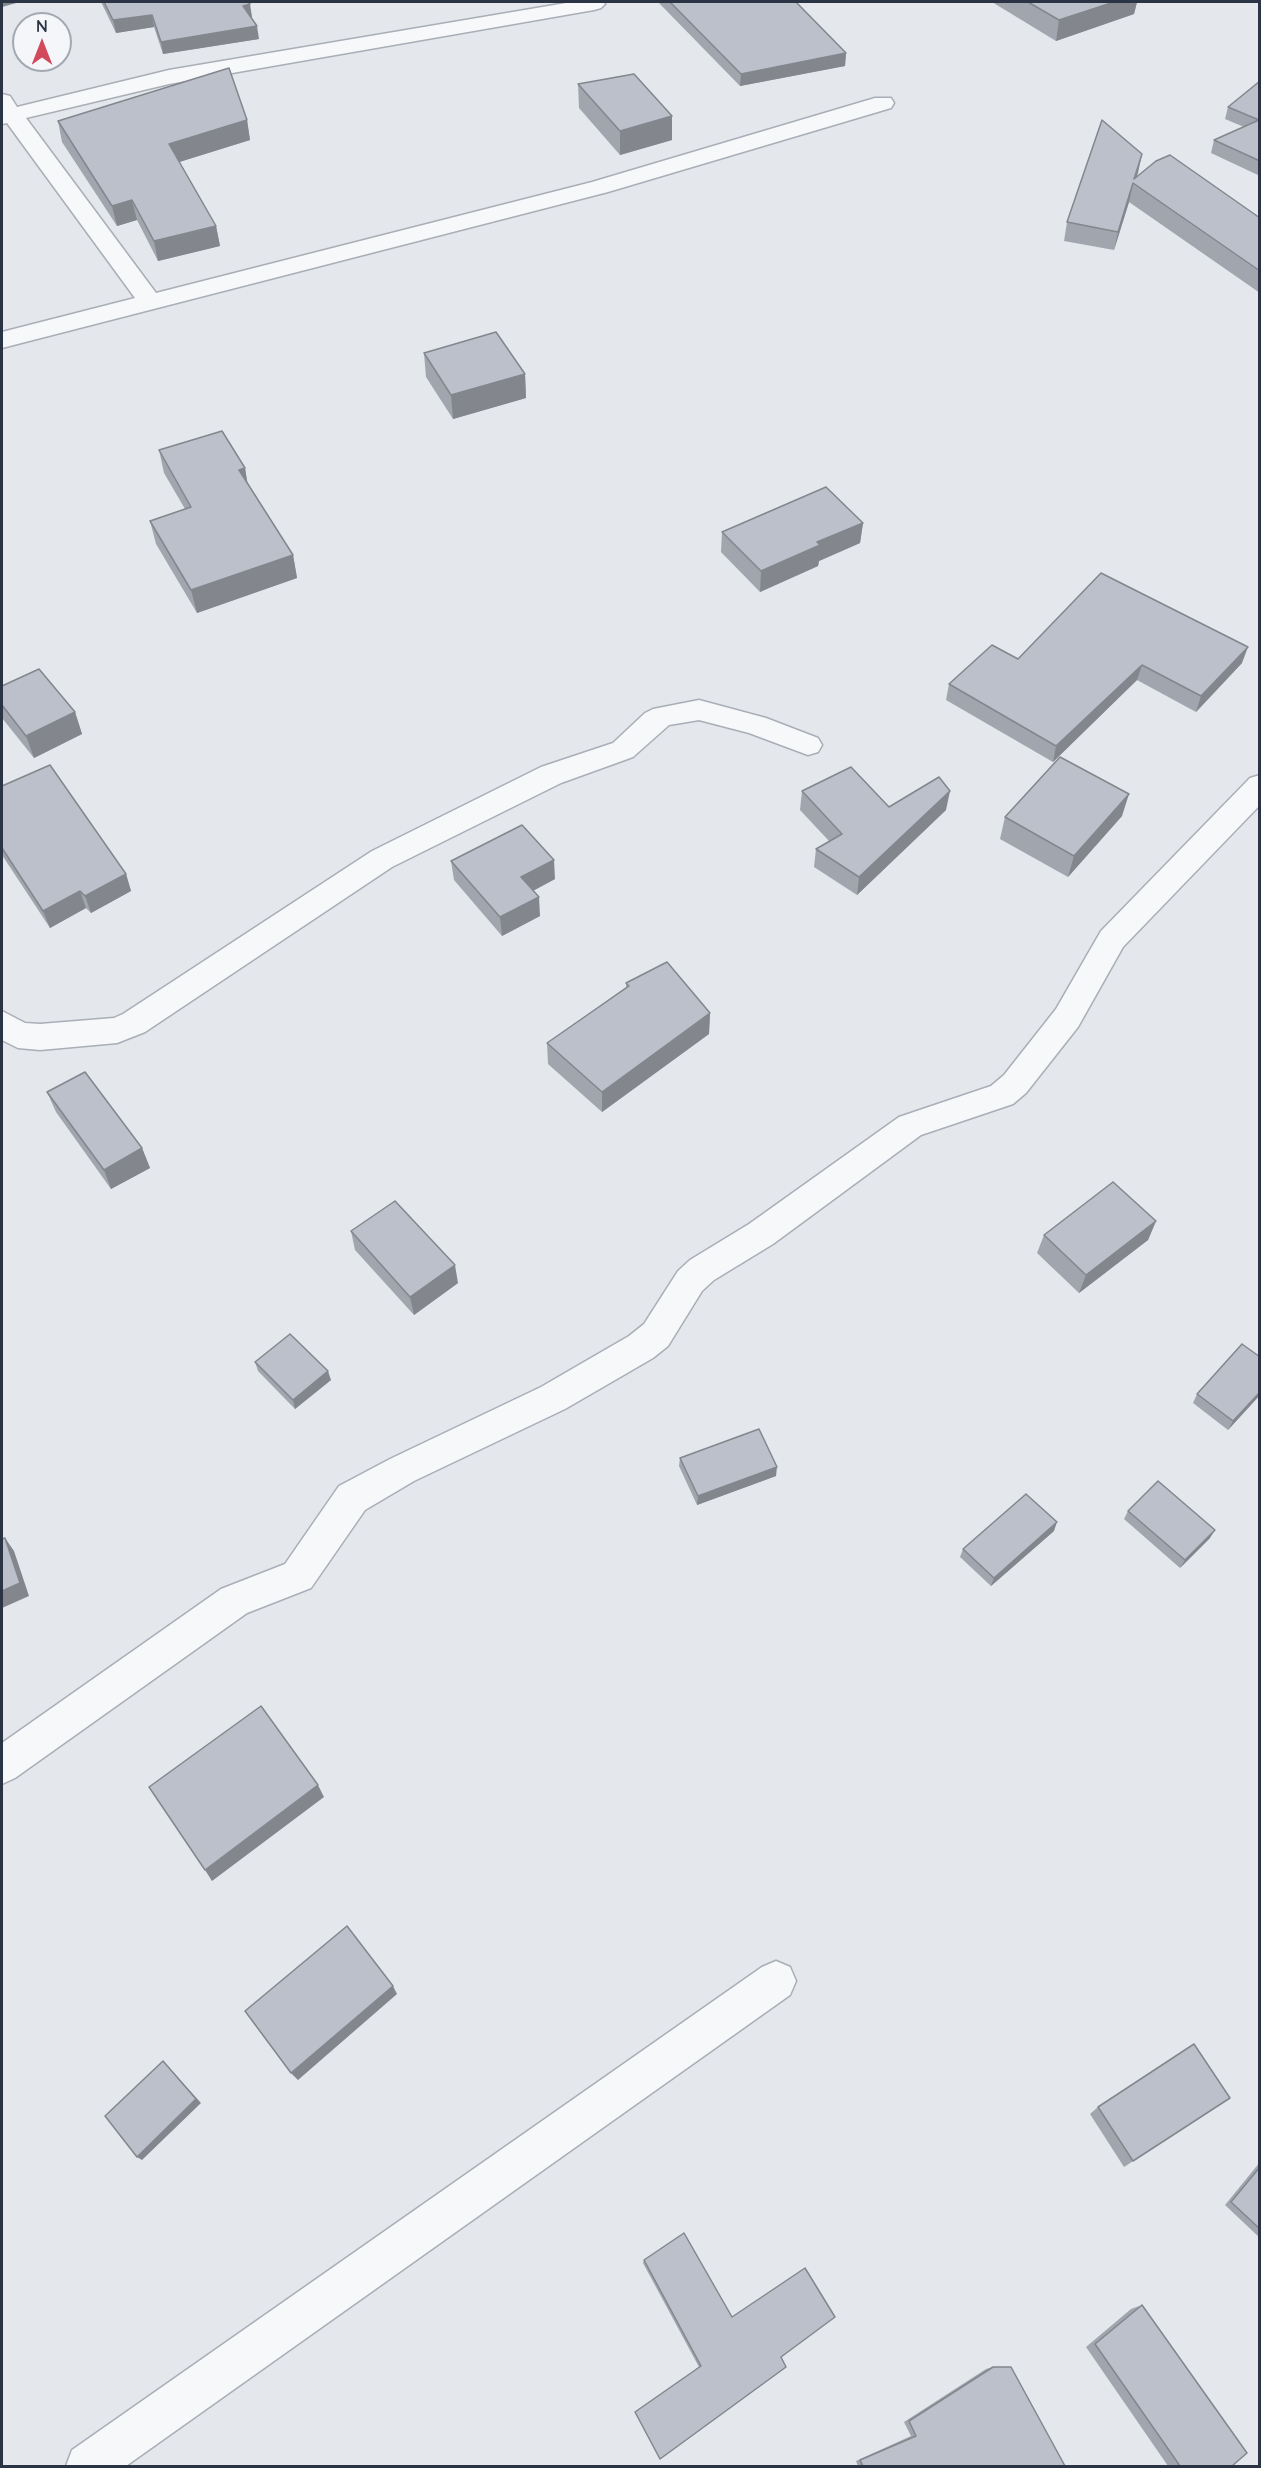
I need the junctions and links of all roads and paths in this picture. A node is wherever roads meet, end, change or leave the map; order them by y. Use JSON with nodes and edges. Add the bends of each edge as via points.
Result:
{"nodes":[{"id":1,"x":594,"y":4,"type":"dead end"},
{"id":2,"x":883,"y":103,"type":"dead end"},
{"id":3,"x":5,"y":110,"type":"edge"},
{"id":4,"x":150,"y":302,"type":"junction"},
{"id":5,"x":2,"y":340,"type":"edge"},
{"id":6,"x":808,"y":745,"type":"dead end"},
{"id":7,"x":1260,"y":786,"type":"edge"},
{"id":8,"x":2,"y":1023,"type":"edge"},
{"id":9,"x":2,"y":1765,"type":"edge"},
{"id":10,"x":776,"y":1981,"type":"dead end"},
{"id":11,"x":88,"y":2466,"type":"edge"}],
"edges":[{"from":1,"to":3,"type":"street","via":[[169,77]]},
{"from":2,"to":4,"type":"street","via":[[600,187]]},
{"from":3,"to":4,"type":"street"},
{"from":4,"to":5,"type":"street"},
{"from":6,"to":8,"type":"street","via":[[756,725],[699,710],[663,716],[623,750],[551,775],[382,859],[134,1023],[117,1029],[40,1037],[18,1035]]},
{"from":7,"to":9,"type":"street","via":[[1112,939],[1066,1018],[1002,1095],[904,1129],[761,1234],[702,1270],[690,1281],[656,1335],[641,1347],[553,1398],[352,1498],[298,1576],[234,1601]]},
{"from":10,"to":11,"type":"street"}]}
